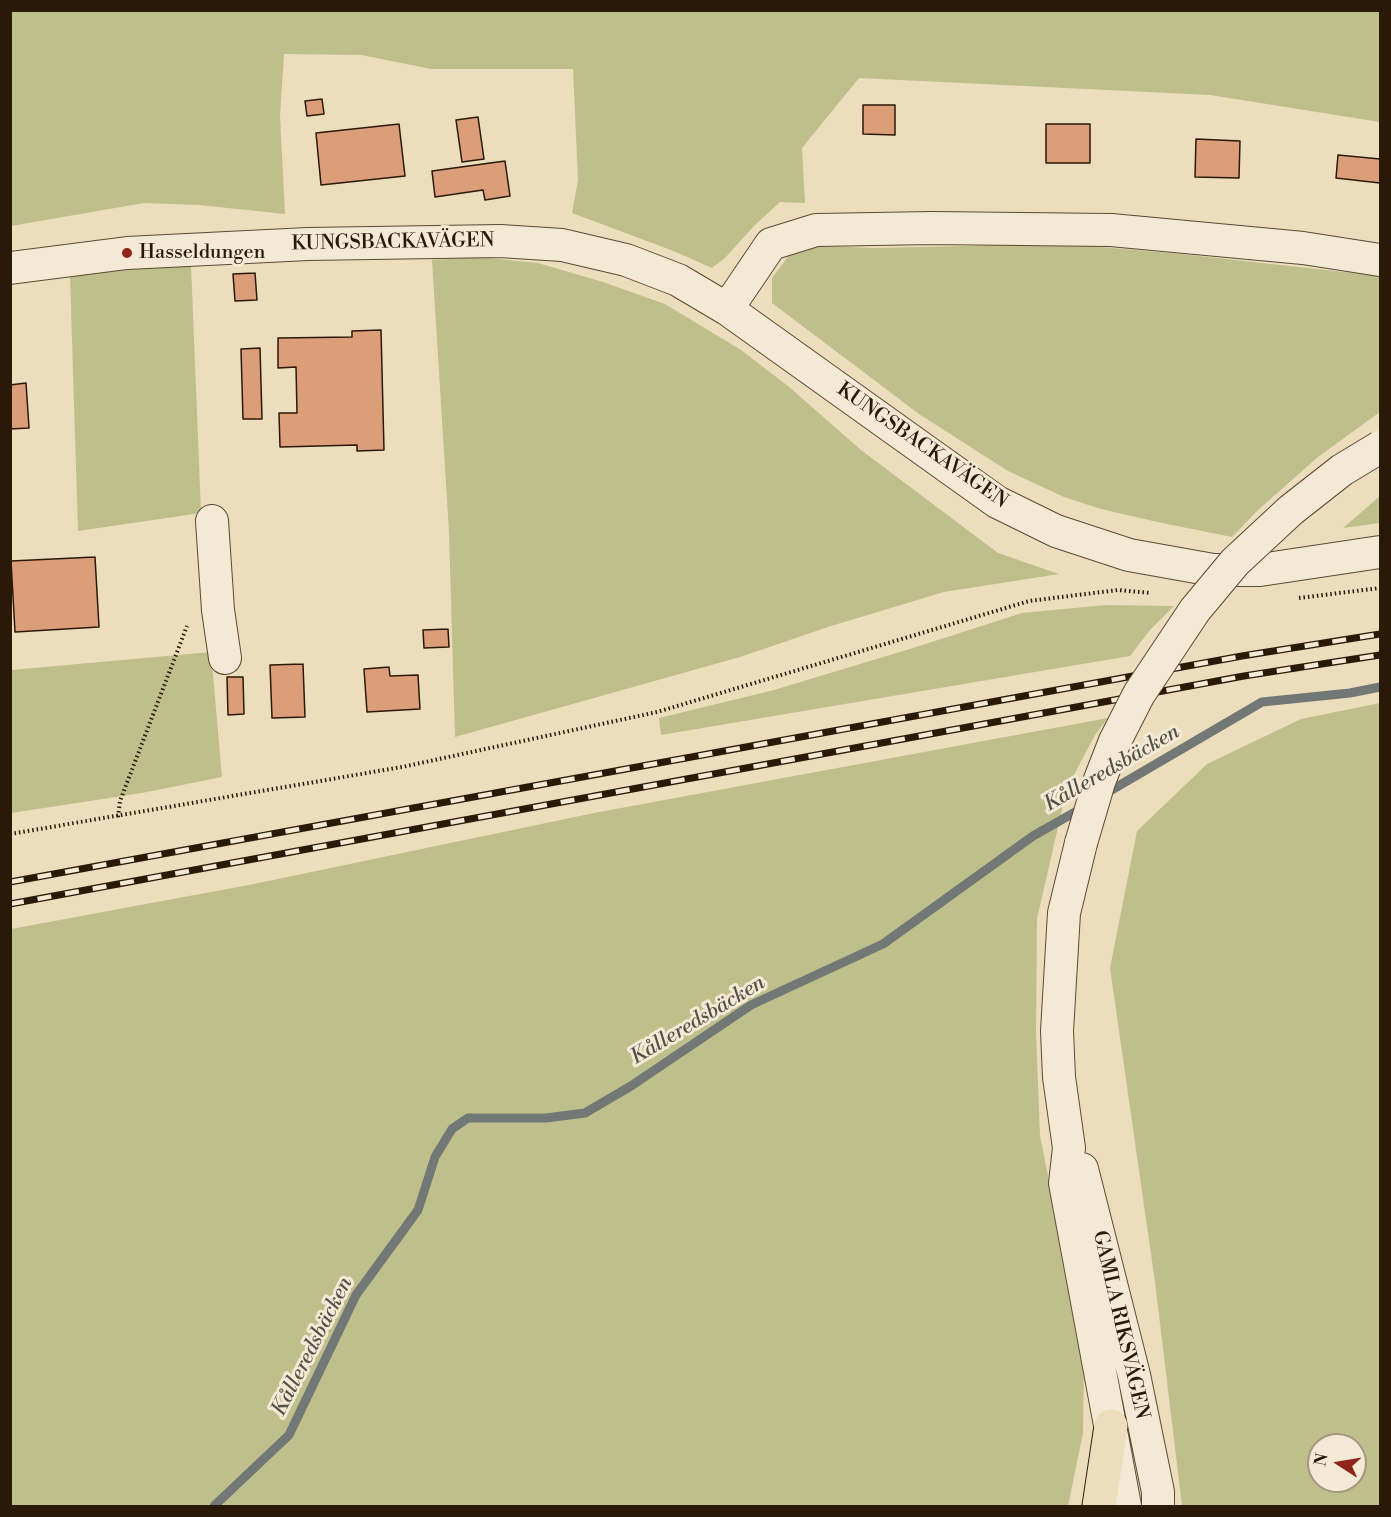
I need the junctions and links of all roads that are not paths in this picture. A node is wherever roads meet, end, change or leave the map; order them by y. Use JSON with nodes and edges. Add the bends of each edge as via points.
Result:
{"nodes":[{"id":1,"x":1380,"y":260,"type":"edge"},
{"id":2,"x":10,"y":268,"type":"edge"},
{"id":3,"x":727,"y":309,"type":"junction"},
{"id":4,"x":1380,"y":447,"type":"edge"},
{"id":5,"x":212,"y":521,"type":"dead end"},
{"id":6,"x":1380,"y":552,"type":"edge"},
{"id":7,"x":225,"y":658,"type":"dead end"},
{"id":8,"x":1069,"y":1148,"type":"junction"},
{"id":9,"x":1111,"y":1426,"type":"junction"},
{"id":10,"x":1099,"y":1506,"type":"edge"},
{"id":11,"x":1125,"y":1506,"type":"edge"},
{"id":12,"x":1158,"y":1506,"type":"edge"}],
"edges":[{"from":1,"to":3,"type":"street","via":[[1303,248],[1111,230],[816,230],[771,244]]},
{"from":2,"to":3,"type":"street","name":"KUNGSBACKAVÄGEN","via":[[184,249],[500,241],[562,245],[626,260],[678,280]]},
{"from":3,"to":6,"type":"street","name":"KUNGSBACKAVÄGEN","via":[[997,502],[1056,531],[1129,555],[1213,570],[1260,570]]},
{"from":4,"to":8,"type":"street","name":"GAMLA RIKSVÄGEN","bridge":true,"via":[[1342,470],[1291,510],[1235,562],[1195,610],[1139,694],[1115,741],[1099,782],[1064,913],[1057,1031]]},
{"from":5,"to":7,"type":"street"},
{"from":8,"to":9,"type":"street","name":"GAMLA RIKSVÄGEN","via":[[1065,1184]]},
{"from":8,"to":12,"type":"street","name":"GAMLA RIKSVÄGEN","via":[[1084,1173],[1134,1375]]},
{"from":9,"to":10,"type":"highway"},
{"from":9,"to":11,"type":"street","name":"GAMLA RIKSVÄGEN"}]}
